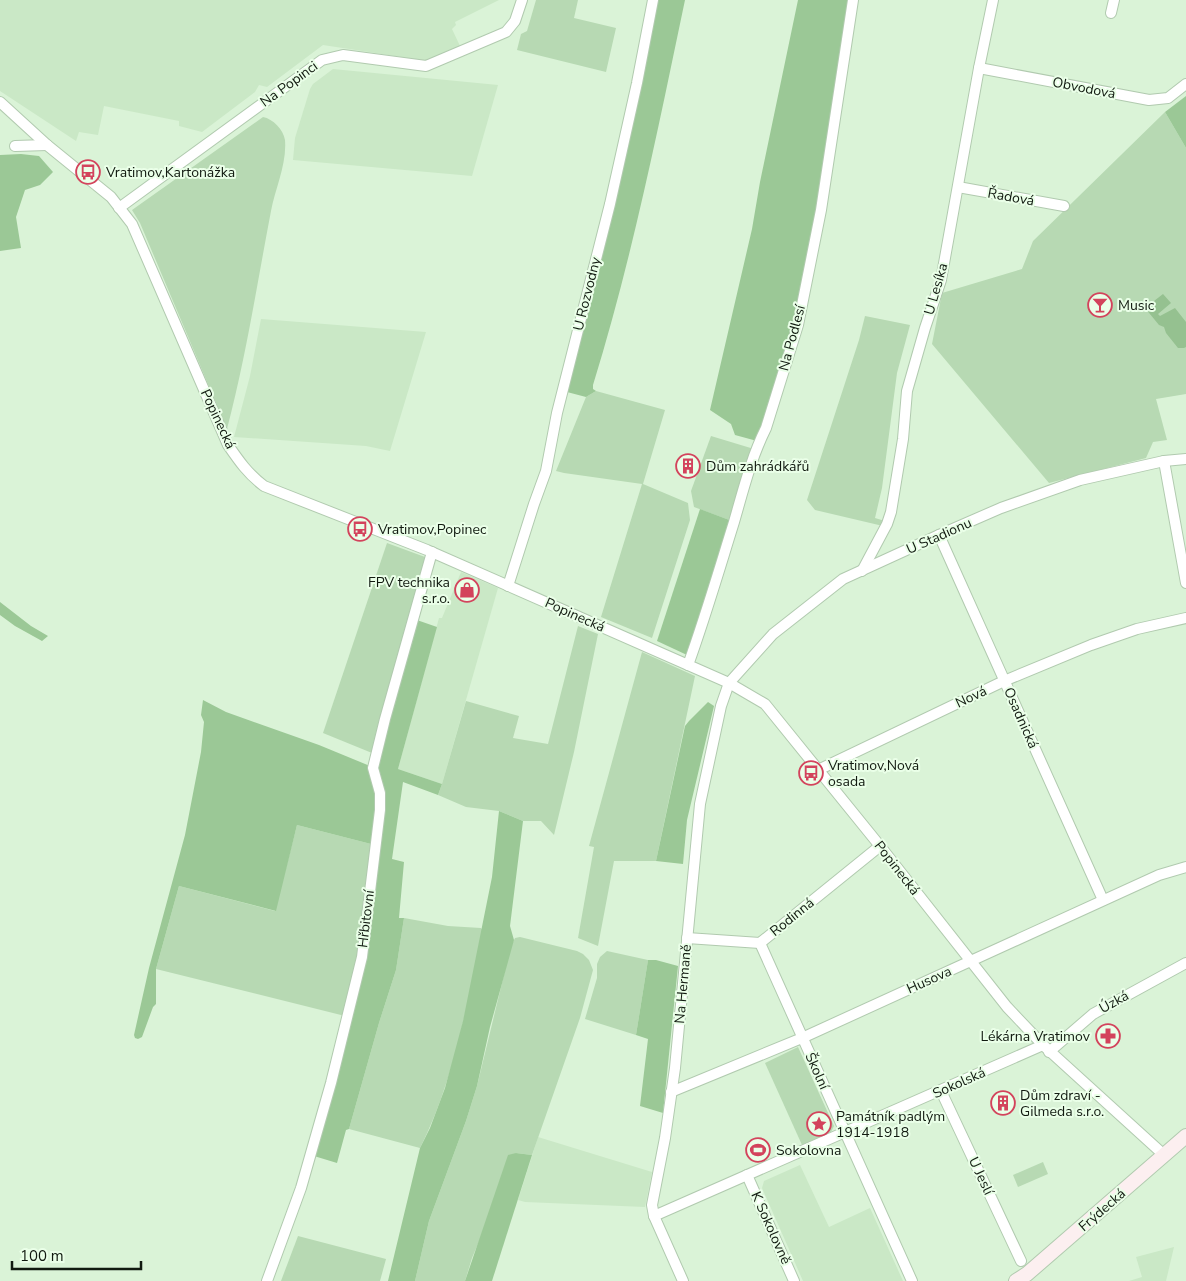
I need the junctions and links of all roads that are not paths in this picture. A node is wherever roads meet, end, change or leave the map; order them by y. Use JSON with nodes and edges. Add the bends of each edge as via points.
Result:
{"nodes":[{"id":1,"x":522,"y":0,"type":"edge"},
{"id":2,"x":654,"y":0,"type":"edge"},
{"id":3,"x":853,"y":0,"type":"edge"},
{"id":4,"x":993,"y":0,"type":"edge"},
{"id":5,"x":1114,"y":0,"type":"edge"},
{"id":6,"x":1111,"y":13,"type":"dead end"},
{"id":7,"x":979,"y":68,"type":"junction"},
{"id":8,"x":1186,"y":84,"type":"edge"},
{"id":9,"x":0,"y":102,"type":"edge"},
{"id":10,"x":47,"y":145,"type":"junction"},
{"id":11,"x":15,"y":146,"type":"dead end"},
{"id":12,"x":958,"y":187,"type":"junction"},
{"id":13,"x":1064,"y":206,"type":"dead end"},
{"id":14,"x":119,"y":208,"type":"junction"},
{"id":15,"x":1186,"y":459,"type":"edge"},
{"id":16,"x":1164,"y":461,"type":"junction"},
{"id":17,"x":938,"y":535,"type":"junction"},
{"id":18,"x":432,"y":552,"type":"junction"},
{"id":19,"x":862,"y":571,"type":"junction"},
{"id":20,"x":1186,"y":583,"type":"edge"},
{"id":21,"x":508,"y":586,"type":"junction"},
{"id":22,"x":1186,"y":618,"type":"edge"},
{"id":23,"x":688,"y":665,"type":"junction"},
{"id":24,"x":1004,"y":681,"type":"junction"},
{"id":25,"x":729,"y":683,"type":"junction"},
{"id":26,"x":818,"y":770,"type":"junction"},
{"id":27,"x":880,"y":846,"type":"junction"},
{"id":28,"x":1186,"y":867,"type":"edge"},
{"id":29,"x":1103,"y":900,"type":"junction"},
{"id":30,"x":687,"y":938,"type":"junction"},
{"id":31,"x":760,"y":942,"type":"junction"},
{"id":32,"x":971,"y":961,"type":"junction"},
{"id":33,"x":1186,"y":963,"type":"edge"},
{"id":34,"x":802,"y":1038,"type":"junction"},
{"id":35,"x":1046,"y":1048,"type":"junction"},
{"id":36,"x":941,"y":1090,"type":"junction"},
{"id":37,"x":671,"y":1092,"type":"junction"},
{"id":38,"x":844,"y":1133,"type":"junction"},
{"id":39,"x":1186,"y":1136,"type":"edge"},
{"id":40,"x":1164,"y":1155,"type":"junction"},
{"id":41,"x":747,"y":1175,"type":"junction"},
{"id":42,"x":654,"y":1216,"type":"junction"},
{"id":43,"x":1021,"y":1261,"type":"dead end"},
{"id":44,"x":267,"y":1281,"type":"edge"},
{"id":45,"x":683,"y":1281,"type":"edge"},
{"id":46,"x":794,"y":1281,"type":"edge"},
{"id":47,"x":912,"y":1281,"type":"edge"},
{"id":48,"x":1016,"y":1281,"type":"edge"}],
"edges":[{"from":1,"to":14,"type":"street","name":"Na Popinci","via":[[516,21],[506,32],[426,66],[343,55],[322,60]]},
{"from":2,"to":21,"type":"street","name":"U Rozvodny","via":[[612,195],[557,413],[546,471]]},
{"from":3,"to":23,"type":"street","name":"Na Podlesí","via":[[821,210],[798,324]]},
{"from":4,"to":7,"type":"street","name":"U Lesíka"},
{"from":5,"to":6,"type":"street"},
{"from":7,"to":8,"type":"street","name":"Obvodová","via":[[1149,100],[1168,98]]},
{"from":7,"to":12,"type":"street","name":"U Lesíka"},
{"from":9,"to":10,"type":"street","name":"Popinecká"},
{"from":10,"to":11,"type":"street"},
{"from":10,"to":14,"type":"street","name":"Popinecká","via":[[111,197]]},
{"from":12,"to":13,"type":"street","name":"Řadová"},
{"from":12,"to":19,"type":"street","name":"U Lesíka","via":[[941,280],[907,391],[891,512]]},
{"from":14,"to":18,"type":"street","name":"Popinecká","via":[[132,224],[228,445],[244,468],[264,486]]},
{"from":15,"to":16,"type":"street","name":"U Stadionu"},
{"from":16,"to":17,"type":"street","name":"U Stadionu","via":[[1080,480]]},
{"from":16,"to":20,"type":"street"},
{"from":17,"to":19,"type":"street","name":"U Stadionu"},
{"from":17,"to":24,"type":"street","name":"Osadnická"},
{"from":18,"to":21,"type":"street","name":"Popinecká"},
{"from":18,"to":44,"type":"street","name":"Hřbitovní","via":[[373,768],[380,793],[380,810],[362,957],[301,1188]]},
{"from":19,"to":25,"type":"street","name":"U Stadionu","via":[[843,580],[772,634]]},
{"from":21,"to":23,"type":"street","name":"Popinecká"},
{"from":22,"to":24,"type":"street","name":"Nová","via":[[1137,629]]},
{"from":23,"to":25,"type":"street","name":"Popinecká"},
{"from":24,"to":26,"type":"street","name":"Nová"},
{"from":24,"to":29,"type":"street","name":"Osadnická"},
{"from":25,"to":26,"type":"street","name":"Popinecká","via":[[765,704]]},
{"from":25,"to":30,"type":"street","name":"Na Hermaně","via":[[700,804]]},
{"from":26,"to":27,"type":"street","name":"Popinecká"},
{"from":27,"to":31,"type":"street","name":"Rodinná"},
{"from":27,"to":32,"type":"street","name":"Popinecká"},
{"from":28,"to":29,"type":"street","name":"Husova","via":[[1159,875]]},
{"from":29,"to":32,"type":"street","name":"Husova"},
{"from":30,"to":31,"type":"street","name":"Rodinná"},
{"from":30,"to":37,"type":"street","name":"Na Hermaně"},
{"from":31,"to":34,"type":"street","name":"Školní"},
{"from":32,"to":34,"type":"street","name":"Husova"},
{"from":32,"to":35,"type":"street","name":"Popinecká","via":[[1007,1007]]},
{"from":33,"to":35,"type":"street","name":"Úzká","via":[[1094,1014]]},
{"from":34,"to":37,"type":"street","name":"Husova"},
{"from":34,"to":38,"type":"street","name":"Školní"},
{"from":35,"to":36,"type":"street","name":"Sokolská"},
{"from":35,"to":40,"type":"street","name":"Popinecká"},
{"from":36,"to":38,"type":"street","name":"Sokolská"},
{"from":36,"to":43,"type":"street","name":"U Jeslí"},
{"from":37,"to":42,"type":"street","name":"Na Hermaně","via":[[652,1205]]},
{"from":38,"to":41,"type":"street","name":"Sokolská"},
{"from":38,"to":47,"type":"street","name":"Školní"},
{"from":39,"to":40,"type":"main road","name":"Frýdecká"},
{"from":40,"to":48,"type":"main road","name":"Frýdecká"},
{"from":41,"to":42,"type":"street","name":"Sokolská"},
{"from":41,"to":46,"type":"street","name":"K Sokolovně"},
{"from":42,"to":45,"type":"street","name":"Na Hermaně"}]}
